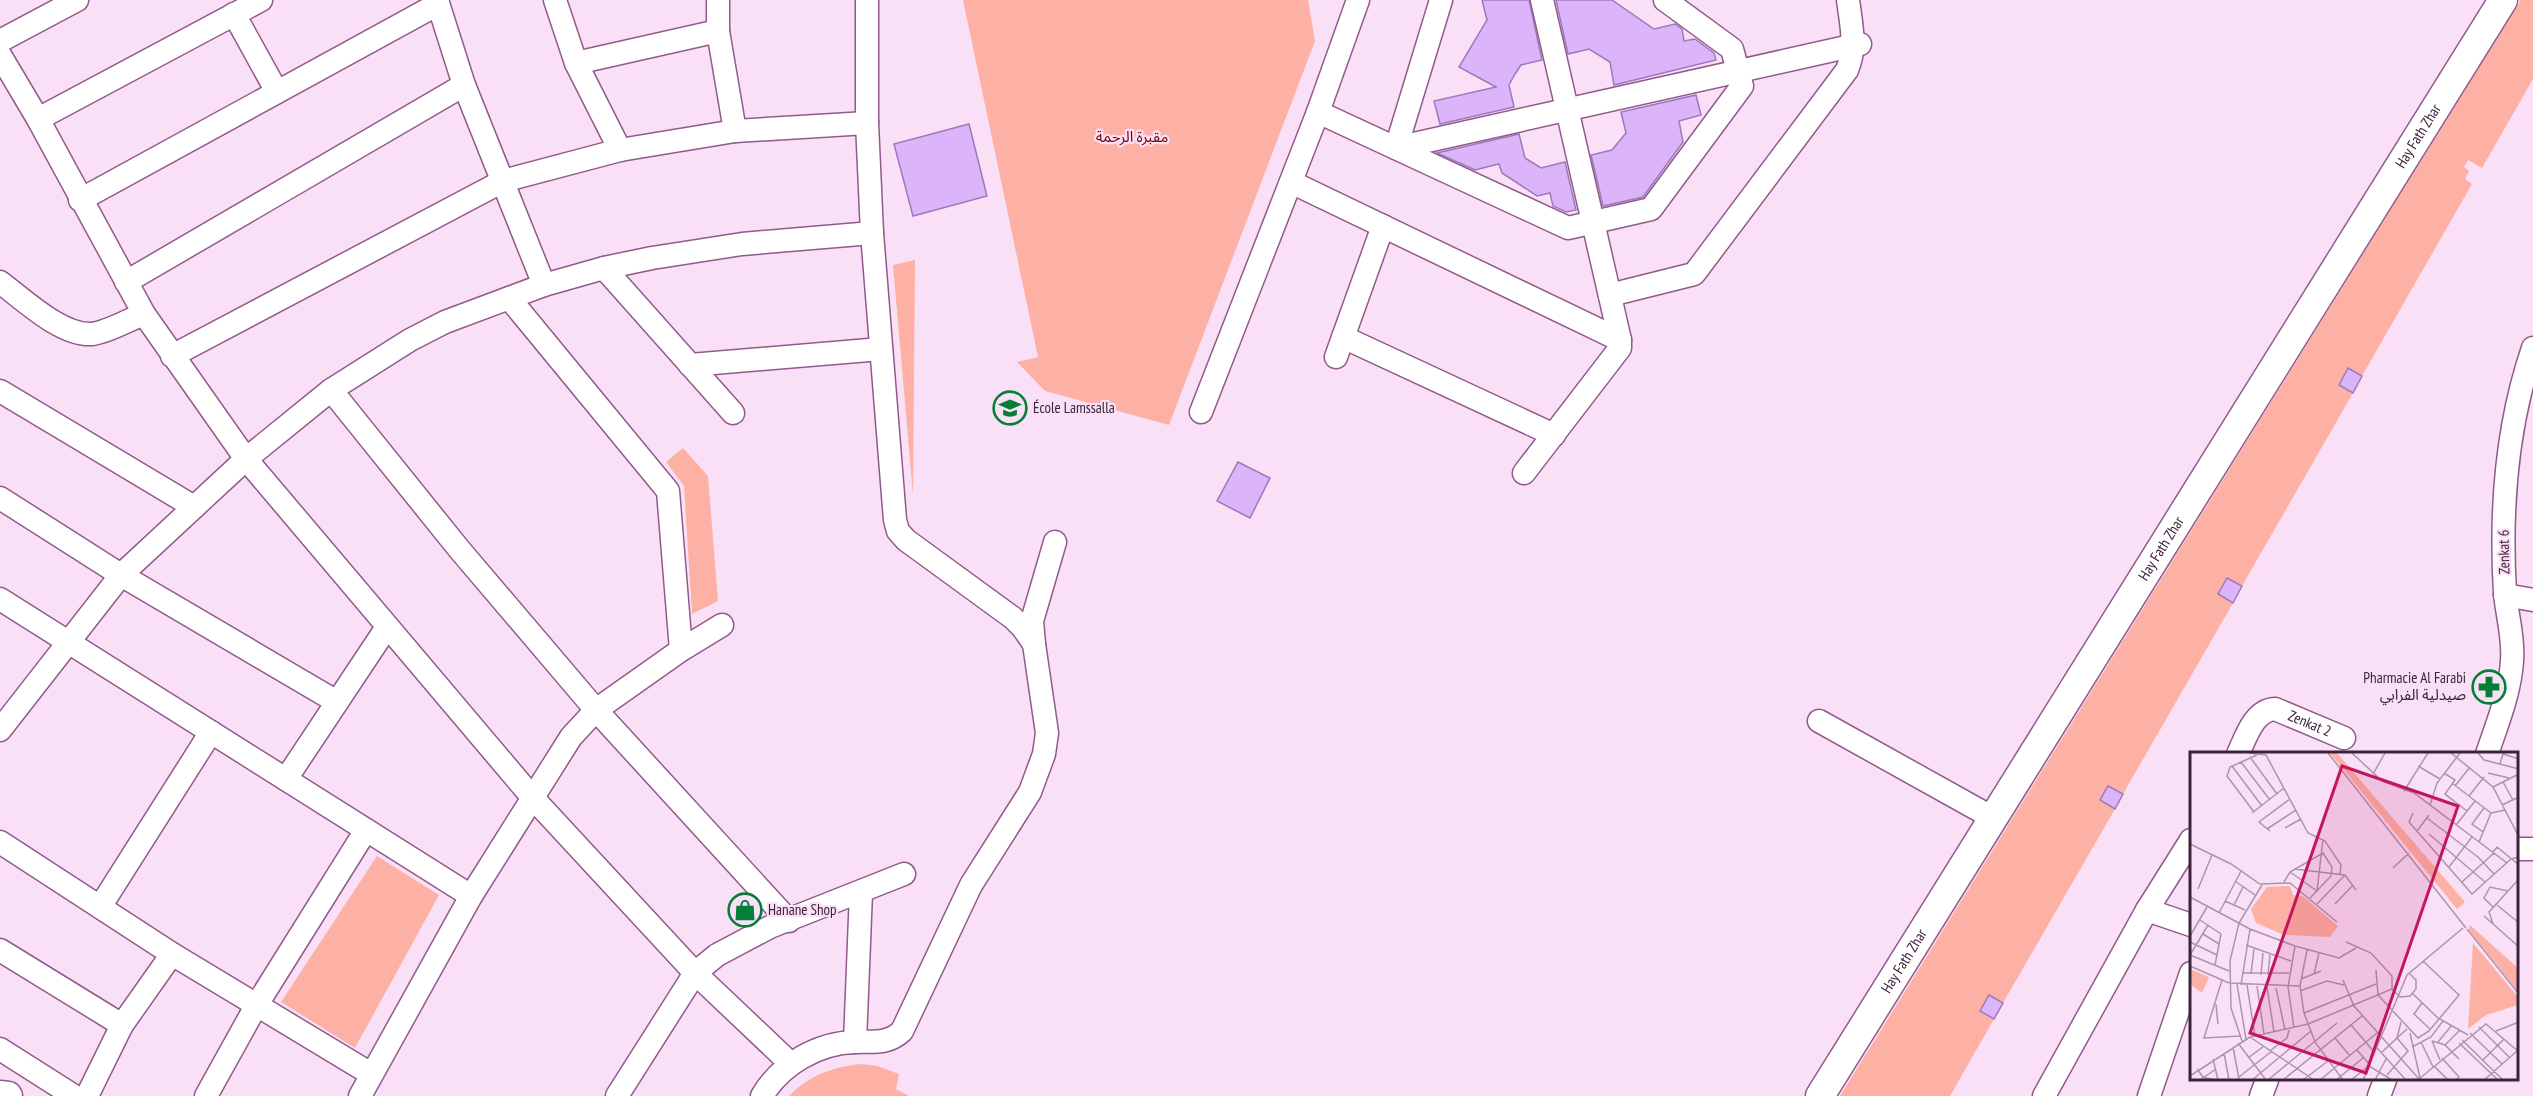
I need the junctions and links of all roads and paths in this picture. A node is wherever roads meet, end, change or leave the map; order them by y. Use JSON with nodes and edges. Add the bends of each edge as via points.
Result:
{"nodes":[{"id":1,"x":77,"y":0,"type":"edge"},
{"id":2,"x":261,"y":0,"type":"edge"},
{"id":3,"x":555,"y":0,"type":"edge"},
{"id":4,"x":718,"y":0,"type":"edge"},
{"id":5,"x":867,"y":0,"type":"edge"},
{"id":6,"x":1358,"y":0,"type":"edge"},
{"id":7,"x":1441,"y":0,"type":"edge"},
{"id":8,"x":1542,"y":0,"type":"edge"},
{"id":9,"x":1665,"y":0,"type":"edge"},
{"id":10,"x":1848,"y":0,"type":"edge"},
{"id":11,"x":2503,"y":0,"type":"edge"},
{"id":12,"x":437,"y":2,"type":"edge"},
{"id":13,"x":234,"y":14,"type":"junction"},
{"id":14,"x":718,"y":31,"type":"junction"},
{"id":15,"x":0,"y":41,"type":"edge"},
{"id":16,"x":1857,"y":45,"type":"junction"},
{"id":17,"x":0,"y":56,"type":"edge"},
{"id":18,"x":576,"y":63,"type":"junction"},
{"id":19,"x":1738,"y":71,"type":"junction"},
{"id":20,"x":464,"y":85,"type":"junction"},
{"id":21,"x":277,"y":92,"type":"junction"},
{"id":22,"x":1567,"y":110,"type":"junction"},
{"id":23,"x":1318,"y":112,"type":"junction"},
{"id":24,"x":38,"y":119,"type":"junction"},
{"id":25,"x":867,"y":123,"type":"junction"},
{"id":26,"x":735,"y":130,"type":"junction"},
{"id":27,"x":1396,"y":148,"type":"junction"},
{"id":28,"x":620,"y":150,"type":"junction"},
{"id":29,"x":503,"y":181,"type":"junction"},
{"id":30,"x":1291,"y":182,"type":"junction"},
{"id":31,"x":80,"y":200,"type":"junction"},
{"id":32,"x":1593,"y":222,"type":"junction"},
{"id":33,"x":1383,"y":226,"type":"junction"},
{"id":34,"x":872,"y":233,"type":"junction"},
{"id":35,"x":604,"y":268,"type":"junction"},
{"id":36,"x":0,"y":282,"type":"edge"},
{"id":37,"x":126,"y":282,"type":"junction"},
{"id":38,"x":544,"y":285,"type":"junction"},
{"id":39,"x":1610,"y":295,"type":"junction"},
{"id":40,"x":509,"y":298,"type":"junction"},
{"id":41,"x":144,"y":314,"type":"junction"},
{"id":42,"x":1620,"y":340,"type":"junction"},
{"id":43,"x":2533,"y":348,"type":"edge"},
{"id":44,"x":881,"y":349,"type":"junction"},
{"id":45,"x":172,"y":356,"type":"junction"},
{"id":46,"x":690,"y":365,"type":"junction"},
{"id":47,"x":331,"y":390,"type":"junction"},
{"id":48,"x":0,"y":391,"type":"edge"},
{"id":49,"x":1201,"y":412,"type":"dead end"},
{"id":50,"x":733,"y":413,"type":"dead end"},
{"id":51,"x":1554,"y":435,"type":"junction"},
{"id":52,"x":246,"y":459,"type":"junction"},
{"id":53,"x":1524,"y":473,"type":"dead end"},
{"id":54,"x":0,"y":498,"type":"edge"},
{"id":55,"x":194,"y":507,"type":"junction"},
{"id":56,"x":1055,"y":542,"type":"dead end"},
{"id":57,"x":122,"y":575,"type":"junction"},
{"id":58,"x":2505,"y":595,"type":"junction"},
{"id":59,"x":0,"y":599,"type":"edge"},
{"id":60,"x":2533,"y":600,"type":"edge"},
{"id":61,"x":722,"y":625,"type":"dead end"},
{"id":62,"x":387,"y":627,"type":"junction"},
{"id":63,"x":69,"y":643,"type":"junction"},
{"id":64,"x":1034,"y":644,"type":"junction"},
{"id":65,"x":681,"y":650,"type":"junction"},
{"id":66,"x":337,"y":702,"type":"junction"},
{"id":67,"x":596,"y":710,"type":"junction"},
{"id":68,"x":1819,"y":721,"type":"dead end"},
{"id":69,"x":0,"y":730,"type":"edge"},
{"id":70,"x":211,"y":732,"type":"junction"},
{"id":71,"x":2344,"y":738,"type":"dead end"},
{"id":72,"x":2239,"y":752,"type":"edge"},
{"id":73,"x":2488,"y":752,"type":"edge"},
{"id":74,"x":286,"y":779,"type":"junction"},
{"id":75,"x":532,"y":797,"type":"junction"},
{"id":76,"x":1993,"y":818,"type":"junction"},
{"id":77,"x":366,"y":830,"type":"junction"},
{"id":78,"x":0,"y":842,"type":"edge"},
{"id":79,"x":2190,"y":842,"type":"edge"},
{"id":80,"x":904,"y":874,"type":"dead end"},
{"id":81,"x":861,"y":892,"type":"junction"},
{"id":82,"x":471,"y":896,"type":"junction"},
{"id":83,"x":100,"y":907,"type":"junction"},
{"id":84,"x":2146,"y":910,"type":"junction"},
{"id":85,"x":789,"y":921,"type":"junction"},
{"id":86,"x":2190,"y":925,"type":"edge"},
{"id":87,"x":0,"y":950,"type":"edge"},
{"id":88,"x":172,"y":954,"type":"junction"},
{"id":89,"x":695,"y":973,"type":"junction"},
{"id":90,"x":2190,"y":976,"type":"edge"},
{"id":91,"x":256,"y":1006,"type":"junction"},
{"id":92,"x":122,"y":1024,"type":"junction"},
{"id":93,"x":855,"y":1042,"type":"junction"},
{"id":94,"x":0,"y":1049,"type":"edge"},
{"id":95,"x":791,"y":1064,"type":"junction"},
{"id":96,"x":371,"y":1074,"type":"junction"},
{"id":97,"x":2267,"y":1081,"type":"edge"},
{"id":98,"x":2385,"y":1081,"type":"edge"},
{"id":99,"x":0,"y":1095,"type":"edge"},
{"id":100,"x":8,"y":1096,"type":"edge"},
{"id":101,"x":74,"y":1096,"type":"edge"},
{"id":102,"x":87,"y":1096,"type":"edge"},
{"id":103,"x":206,"y":1096,"type":"edge"},
{"id":104,"x":360,"y":1096,"type":"edge"},
{"id":105,"x":617,"y":1096,"type":"edge"},
{"id":106,"x":762,"y":1096,"type":"edge"},
{"id":107,"x":1820,"y":1096,"type":"edge"},
{"id":108,"x":2044,"y":1096,"type":"edge"},
{"id":109,"x":2149,"y":1096,"type":"edge"},
{"id":110,"x":2261,"y":1096,"type":"edge"},
{"id":111,"x":2379,"y":1096,"type":"edge"}],
"edges":[{"from":1,"to":15,"type":"street"},
{"from":2,"to":13,"type":"street"},
{"from":3,"to":18,"type":"street"},
{"from":4,"to":14,"type":"street"},
{"from":5,"to":25,"type":"street"},
{"from":6,"to":23,"type":"street"},
{"from":7,"to":27,"type":"street"},
{"from":8,"to":22,"type":"street"},
{"from":9,"to":19,"type":"street","via":[[1732,49]]},
{"from":10,"to":16,"type":"street"},
{"from":11,"to":76,"type":"street","name":"Hay Fath Zhar"},
{"from":12,"to":20,"type":"street"},
{"from":12,"to":21,"type":"street"},
{"from":13,"to":21,"type":"street"},
{"from":13,"to":24,"type":"street"},
{"from":14,"to":18,"type":"street"},
{"from":14,"to":26,"type":"street"},
{"from":16,"to":19,"type":"street"},
{"from":16,"to":39,"type":"street","via":[[1847,70],[1694,274]]},
{"from":17,"to":24,"type":"street"},
{"from":18,"to":28,"type":"street"},
{"from":19,"to":22,"type":"street"},
{"from":19,"to":32,"type":"street","via":[[1742,86],[1651,209]]},
{"from":20,"to":29,"type":"street"},
{"from":20,"to":37,"type":"street"},
{"from":21,"to":31,"type":"street"},
{"from":22,"to":27,"type":"street"},
{"from":22,"to":32,"type":"street"},
{"from":23,"to":27,"type":"street"},
{"from":23,"to":30,"type":"street"},
{"from":24,"to":31,"type":"street"},
{"from":25,"to":26,"type":"street"},
{"from":25,"to":34,"type":"street"},
{"from":26,"to":28,"type":"street"},
{"from":27,"to":32,"type":"street","via":[[1568,228]]},
{"from":28,"to":29,"type":"street"},
{"from":29,"to":38,"type":"street"},
{"from":29,"to":45,"type":"street"},
{"from":30,"to":33,"type":"street"},
{"from":30,"to":49,"type":"street"},
{"from":31,"to":37,"type":"street"},
{"from":32,"to":39,"type":"street"},
{"from":33,"to":42,"type":"street"},
{"from":33,"to":51,"type":"street","via":[[1339,347]]},
{"from":34,"to":35,"type":"street","via":[[742,244]]},
{"from":34,"to":44,"type":"street"},
{"from":35,"to":38,"type":"street"},
{"from":35,"to":46,"type":"street"},
{"from":36,"to":41,"type":"street","via":[[51,320],[79,333],[94,334]]},
{"from":37,"to":41,"type":"street"},
{"from":38,"to":40,"type":"street"},
{"from":39,"to":42,"type":"street"},
{"from":40,"to":47,"type":"street","via":[[410,340]]},
{"from":40,"to":65,"type":"street","via":[[668,491]]},
{"from":41,"to":45,"type":"street"},
{"from":42,"to":51,"type":"street","via":[[1617,354]]},
{"from":43,"to":58,"type":"street","name":"Zenkat 6","via":[[2518,397],[2508,453]]},
{"from":44,"to":46,"type":"street"},
{"from":44,"to":64,"type":"street","via":[[898,531],[1013,618]]},
{"from":45,"to":52,"type":"street"},
{"from":46,"to":50,"type":"street"},
{"from":47,"to":52,"type":"street"},
{"from":47,"to":67,"type":"street"},
{"from":48,"to":55,"type":"street"},
{"from":51,"to":53,"type":"street"},
{"from":52,"to":55,"type":"street"},
{"from":52,"to":62,"type":"street"},
{"from":54,"to":57,"type":"street"},
{"from":55,"to":57,"type":"street"},
{"from":56,"to":64,"type":"street","via":[[1032,621]]},
{"from":57,"to":63,"type":"street"},
{"from":57,"to":66,"type":"street"},
{"from":58,"to":60,"type":"street"},
{"from":58,"to":73,"type":"street","name":"Zenkat 6","via":[[2512,625],[2512,663]]},
{"from":59,"to":63,"type":"street"},
{"from":61,"to":65,"type":"street"},
{"from":62,"to":66,"type":"street"},
{"from":62,"to":75,"type":"street"},
{"from":63,"to":69,"type":"street"},
{"from":63,"to":70,"type":"street"},
{"from":64,"to":93,"type":"street","via":[[1047,733],[1030,792],[971,885],[902,1031],[884,1042]]},
{"from":65,"to":67,"type":"street"},
{"from":66,"to":74,"type":"street"},
{"from":67,"to":75,"type":"street","via":[[571,737]]},
{"from":67,"to":85,"type":"street"},
{"from":68,"to":76,"type":"street"},
{"from":70,"to":74,"type":"street"},
{"from":70,"to":83,"type":"street"},
{"from":71,"to":72,"type":"street","name":"Zenkat 2","via":[[2275,709],[2260,714]]},
{"from":74,"to":77,"type":"street"},
{"from":75,"to":82,"type":"street"},
{"from":75,"to":89,"type":"street"},
{"from":76,"to":107,"type":"street","name":"Hay Fath Zhar"},
{"from":77,"to":82,"type":"street"},
{"from":77,"to":91,"type":"street"},
{"from":78,"to":83,"type":"street"},
{"from":79,"to":84,"type":"street"},
{"from":80,"to":81,"type":"street"},
{"from":81,"to":85,"type":"street"},
{"from":81,"to":93,"type":"street"},
{"from":82,"to":96,"type":"street"},
{"from":83,"to":88,"type":"street"},
{"from":84,"to":86,"type":"street"},
{"from":84,"to":108,"type":"street"},
{"from":85,"to":89,"type":"street","via":[[717,956]]},
{"from":87,"to":92,"type":"street"},
{"from":88,"to":91,"type":"street"},
{"from":88,"to":92,"type":"street"},
{"from":89,"to":95,"type":"street"},
{"from":89,"to":105,"type":"street"},
{"from":90,"to":109,"type":"street"},
{"from":91,"to":96,"type":"street"},
{"from":91,"to":103,"type":"street"},
{"from":92,"to":102,"type":"street"},
{"from":93,"to":95,"type":"street","via":[[823,1048]]},
{"from":94,"to":101,"type":"street"},
{"from":95,"to":106,"type":"street"},
{"from":96,"to":104,"type":"street"},
{"from":97,"to":110,"type":"street"},
{"from":98,"to":111,"type":"street"},
{"from":99,"to":100,"type":"street"}]}
